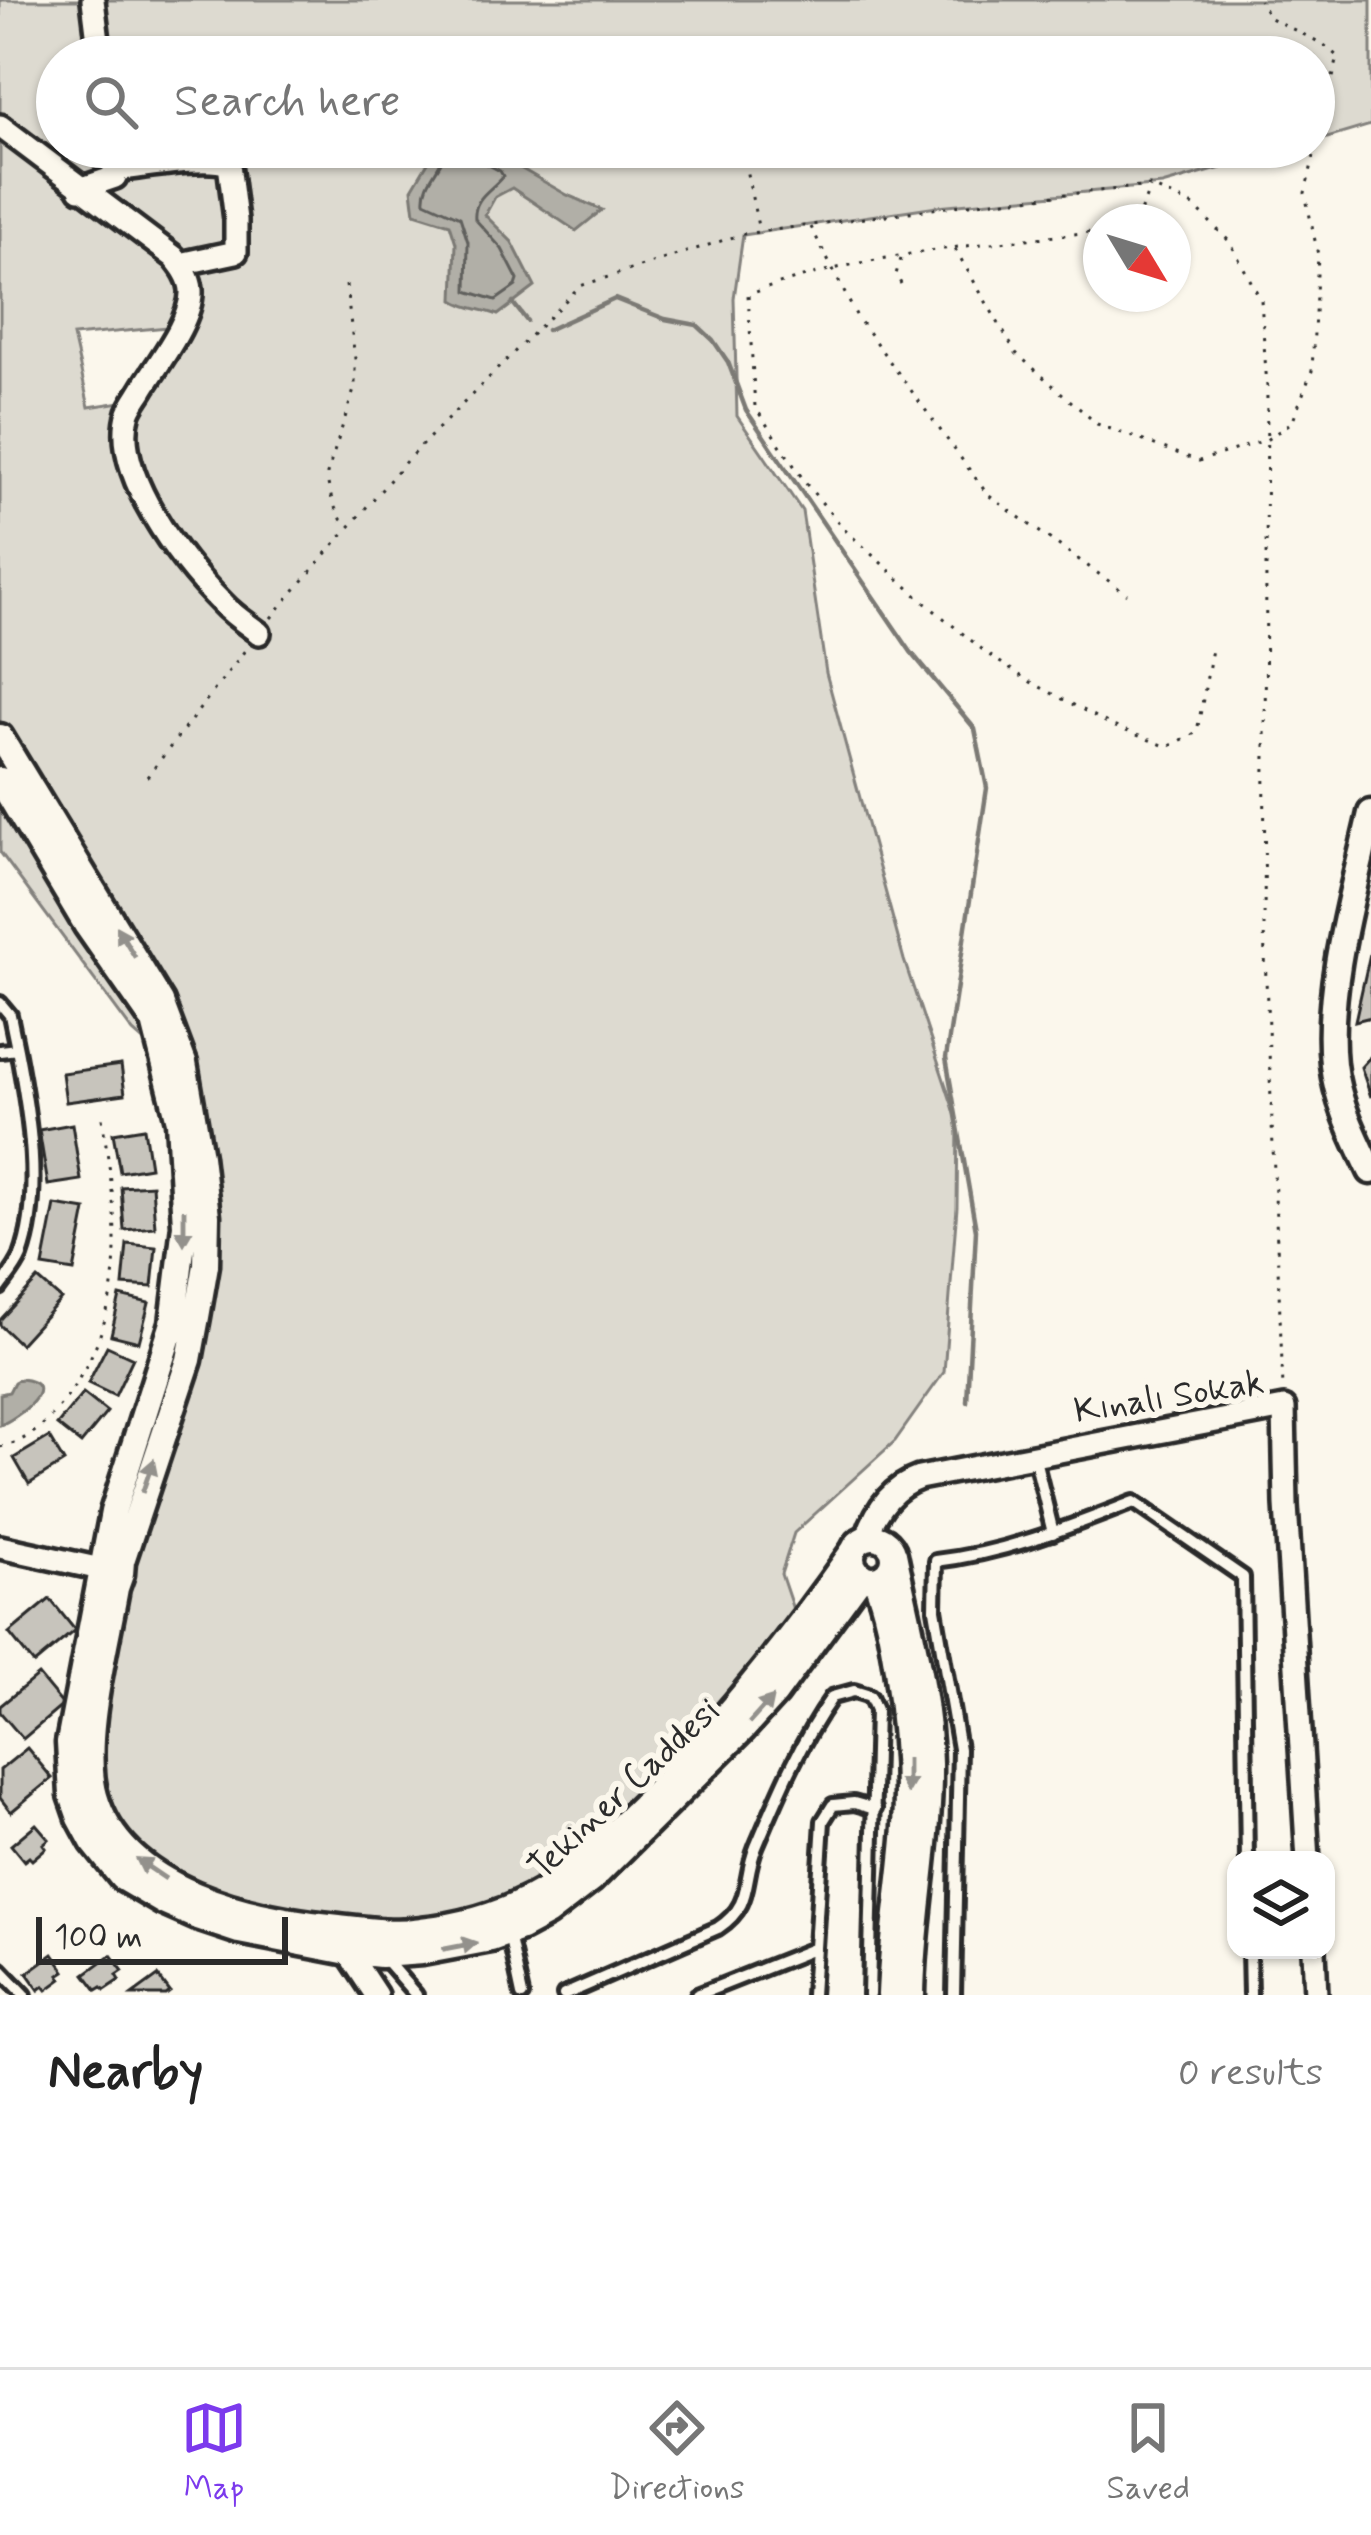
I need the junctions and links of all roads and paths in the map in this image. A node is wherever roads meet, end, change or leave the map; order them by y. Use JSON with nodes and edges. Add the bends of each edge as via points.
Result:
{"nodes":[{"id":1,"x":93,"y":0,"type":"edge"},
{"id":2,"x":1259,"y":0,"type":"edge"},
{"id":3,"x":97,"y":36,"type":"edge"},
{"id":4,"x":1307,"y":36,"type":"edge"},
{"id":5,"x":0,"y":126,"type":"edge"},
{"id":6,"x":36,"y":154,"type":"edge"},
{"id":7,"x":53,"y":168,"type":"edge"},
{"id":8,"x":114,"y":168,"type":"edge"},
{"id":9,"x":230,"y":168,"type":"edge"},
{"id":10,"x":746,"y":168,"type":"edge"},
{"id":11,"x":1311,"y":168,"type":"edge"},
{"id":12,"x":1150,"y":186,"type":"junction"},
{"id":13,"x":80,"y":189,"type":"junction"},
{"id":14,"x":1143,"y":204,"type":"edge"},
{"id":15,"x":810,"y":225,"type":"junction"},
{"id":16,"x":759,"y":232,"type":"junction"},
{"id":17,"x":1083,"y":233,"type":"edge"},
{"id":18,"x":954,"y":247,"type":"junction"},
{"id":19,"x":902,"y":257,"type":"junction"},
{"id":20,"x":180,"y":264,"type":"junction"},
{"id":21,"x":833,"y":270,"type":"junction"},
{"id":22,"x":901,"y":284,"type":"dead end"},
{"id":23,"x":346,"y":285,"type":"dead end"},
{"id":24,"x":1266,"y":440,"type":"junction"},
{"id":25,"x":348,"y":528,"type":"junction"},
{"id":26,"x":1127,"y":595,"type":"dead end"},
{"id":27,"x":259,"y":633,"type":"junction"},
{"id":28,"x":1212,"y":649,"type":"dead end"},
{"id":29,"x":0,"y":736,"type":"edge"},
{"id":30,"x":147,"y":777,"type":"dead end"},
{"id":31,"x":0,"y":780,"type":"edge"},
{"id":32,"x":1371,"y":813,"type":"edge"},
{"id":33,"x":0,"y":1003,"type":"edge"},
{"id":34,"x":17,"y":1049,"type":"junction"},
{"id":35,"x":0,"y":1051,"type":"edge"},
{"id":36,"x":102,"y":1118,"type":"dead end"},
{"id":37,"x":1371,"y":1171,"type":"edge"},
{"id":38,"x":0,"y":1288,"type":"edge"},
{"id":39,"x":1283,"y":1408,"type":"junction"},
{"id":40,"x":0,"y":1447,"type":"edge"},
{"id":41,"x":1034,"y":1455,"type":"junction"},
{"id":42,"x":1053,"y":1534,"type":"junction"},
{"id":43,"x":0,"y":1546,"type":"edge"},
{"id":44,"x":864,"y":1561,"type":"junction"},
{"id":45,"x":109,"y":1579,"type":"junction"},
{"id":46,"x":833,"y":1616,"type":"junction"},
{"id":47,"x":889,"y":1623,"type":"junction"},
{"id":48,"x":875,"y":1809,"type":"junction"},
{"id":49,"x":1247,"y":1851,"type":"edge"},
{"id":50,"x":1307,"y":1851,"type":"edge"},
{"id":51,"x":334,"y":1927,"type":"junction"},
{"id":52,"x":508,"y":1932,"type":"junction"},
{"id":53,"x":813,"y":1948,"type":"junction"},
{"id":54,"x":346,"y":1952,"type":"junction"},
{"id":55,"x":380,"y":1955,"type":"junction"},
{"id":56,"x":1249,"y":1959,"type":"edge"},
{"id":57,"x":1314,"y":1959,"type":"edge"},
{"id":58,"x":0,"y":1969,"type":"edge"},
{"id":59,"x":25,"y":1995,"type":"edge"},
{"id":60,"x":376,"y":1995,"type":"edge"},
{"id":61,"x":416,"y":1995,"type":"edge"},
{"id":62,"x":522,"y":1995,"type":"edge"},
{"id":63,"x":563,"y":1995,"type":"edge"},
{"id":64,"x":697,"y":1995,"type":"edge"},
{"id":65,"x":812,"y":1995,"type":"edge"},
{"id":66,"x":869,"y":1995,"type":"edge"},
{"id":67,"x":890,"y":1995,"type":"edge"},
{"id":68,"x":912,"y":1995,"type":"edge"},
{"id":69,"x":954,"y":1995,"type":"edge"},
{"id":70,"x":1250,"y":1995,"type":"edge"},
{"id":71,"x":1316,"y":1995,"type":"edge"}],
"edges":[{"from":1,"to":3,"type":"street"},
{"from":2,"to":4,"type":"path","via":[[1270,18]]},
{"from":5,"to":6,"type":"street"},
{"from":7,"to":13,"type":"street"},
{"from":8,"to":13,"type":"street","via":[[115,178]]},
{"from":9,"to":20,"type":"street","via":[[236,252]]},
{"from":10,"to":16,"type":"path"},
{"from":11,"to":24,"type":"path","via":[[1305,193],[1318,255],[1312,371],[1292,422]]},
{"from":12,"to":14,"type":"path"},
{"from":12,"to":15,"type":"path"},
{"from":12,"to":24,"type":"path","via":[[1194,206],[1230,242],[1261,300]]},
{"from":13,"to":20,"type":"street"},
{"from":15,"to":16,"type":"path"},
{"from":15,"to":21,"type":"path"},
{"from":16,"to":25,"type":"path","via":[[580,286]]},
{"from":17,"to":18,"type":"path"},
{"from":18,"to":19,"type":"path"},
{"from":18,"to":24,"type":"path","via":[[1016,353],[1097,424],[1199,461]]},
{"from":19,"to":21,"type":"path"},
{"from":19,"to":22,"type":"path"},
{"from":20,"to":27,"type":"street","via":[[191,289],[188,310],[129,411],[132,466],[153,514],[201,581]]},
{"from":21,"to":26,"type":"path","via":[[857,317],[988,495]]},
{"from":21,"to":28,"type":"path","via":[[748,295],[754,406],[844,529],[989,655],[1113,726],[1168,747],[1197,732]]},
{"from":23,"to":25,"type":"path","via":[[355,387],[327,474]]},
{"from":24,"to":39,"type":"path","via":[[1264,932]]},
{"from":25,"to":27,"type":"path"},
{"from":27,"to":30,"type":"path"},
{"from":45,"to":29,"type":"street","one_way":true,"via":[[122,1561],[197,1317],[207,1216],[198,1139],[184,1063],[160,1002]]},
{"from":31,"to":45,"type":"street","one_way":true,"via":[[154,1022],[178,1120],[184,1226],[177,1305],[113,1512]]},
{"from":32,"to":37,"type":"street","via":[[1333,1008],[1333,1066]]},
{"from":33,"to":34,"type":"lane"},
{"from":34,"to":35,"type":"lane"},
{"from":34,"to":38,"type":"lane","via":[[29,1108],[30,1223],[19,1262]]},
{"from":36,"to":40,"type":"path","via":[[116,1242],[100,1336],[39,1431]]},
{"from":39,"to":41,"type":"street","name":"Kınalı Sokak"},
{"from":39,"to":50,"type":"street","name":"Kınalı Sokak"},
{"from":41,"to":42,"type":"lane"},
{"from":41,"to":44,"type":"street","name":"Kınalı Sokak","via":[[906,1483],[872,1523]]},
{"from":42,"to":49,"type":"lane","via":[[1134,1502],[1243,1577]]},
{"from":42,"to":69,"type":"lane","via":[[936,1561],[935,1609],[959,1749]]},
{"from":43,"to":45,"type":"street"},
{"from":44,"to":46,"type":"street","name":"Tekiner Caddesi"},
{"from":44,"to":47,"type":"street"},
{"from":44,"to":51,"type":"street","name":"Tekiner Caddesi","via":[[808,1615],[737,1704],[558,1882],[500,1912],[444,1927]]},
{"from":44,"to":68,"type":"street","name":"Tekiner Caddesi","via":[[887,1574],[894,1554],[929,1762]]},
{"from":51,"to":45,"type":"street","name":"Tekiner Caddesi","one_way":true,"via":[[209,1900],[142,1865],[113,1835],[96,1799],[89,1747]]},
{"from":45,"to":54,"type":"street","name":"Tekiner Caddesi","via":[[69,1743],[72,1795],[93,1842],[122,1878],[197,1917]]},
{"from":46,"to":47,"type":"street","via":[[861,1606]]},
{"from":52,"to":46,"type":"street","name":"Tekiner Caddesi","one_way":true,"via":[[547,1914],[613,1859],[775,1694]]},
{"from":47,"to":67,"type":"street","one_way":true,"via":[[907,1754]]},
{"from":48,"to":53,"type":"lane","via":[[833,1805],[823,1821]]},
{"from":48,"to":63,"type":"lane","via":[[876,1710],[870,1696],[841,1693],[811,1727],[753,1853],[735,1916]]},
{"from":48,"to":66,"type":"lane"},
{"from":51,"to":54,"type":"street"},
{"from":55,"to":52,"type":"street","name":"Tekiner Caddesi","one_way":true},
{"from":52,"to":62,"type":"lane"},
{"from":53,"to":64,"type":"lane"},
{"from":53,"to":65,"type":"lane"},
{"from":54,"to":55,"type":"street","name":"Tekiner Caddesi"},
{"from":54,"to":60,"type":"street"},
{"from":55,"to":61,"type":"lane"},
{"from":56,"to":70,"type":"lane"},
{"from":57,"to":71,"type":"street"},
{"from":58,"to":59,"type":"lane"}]}
